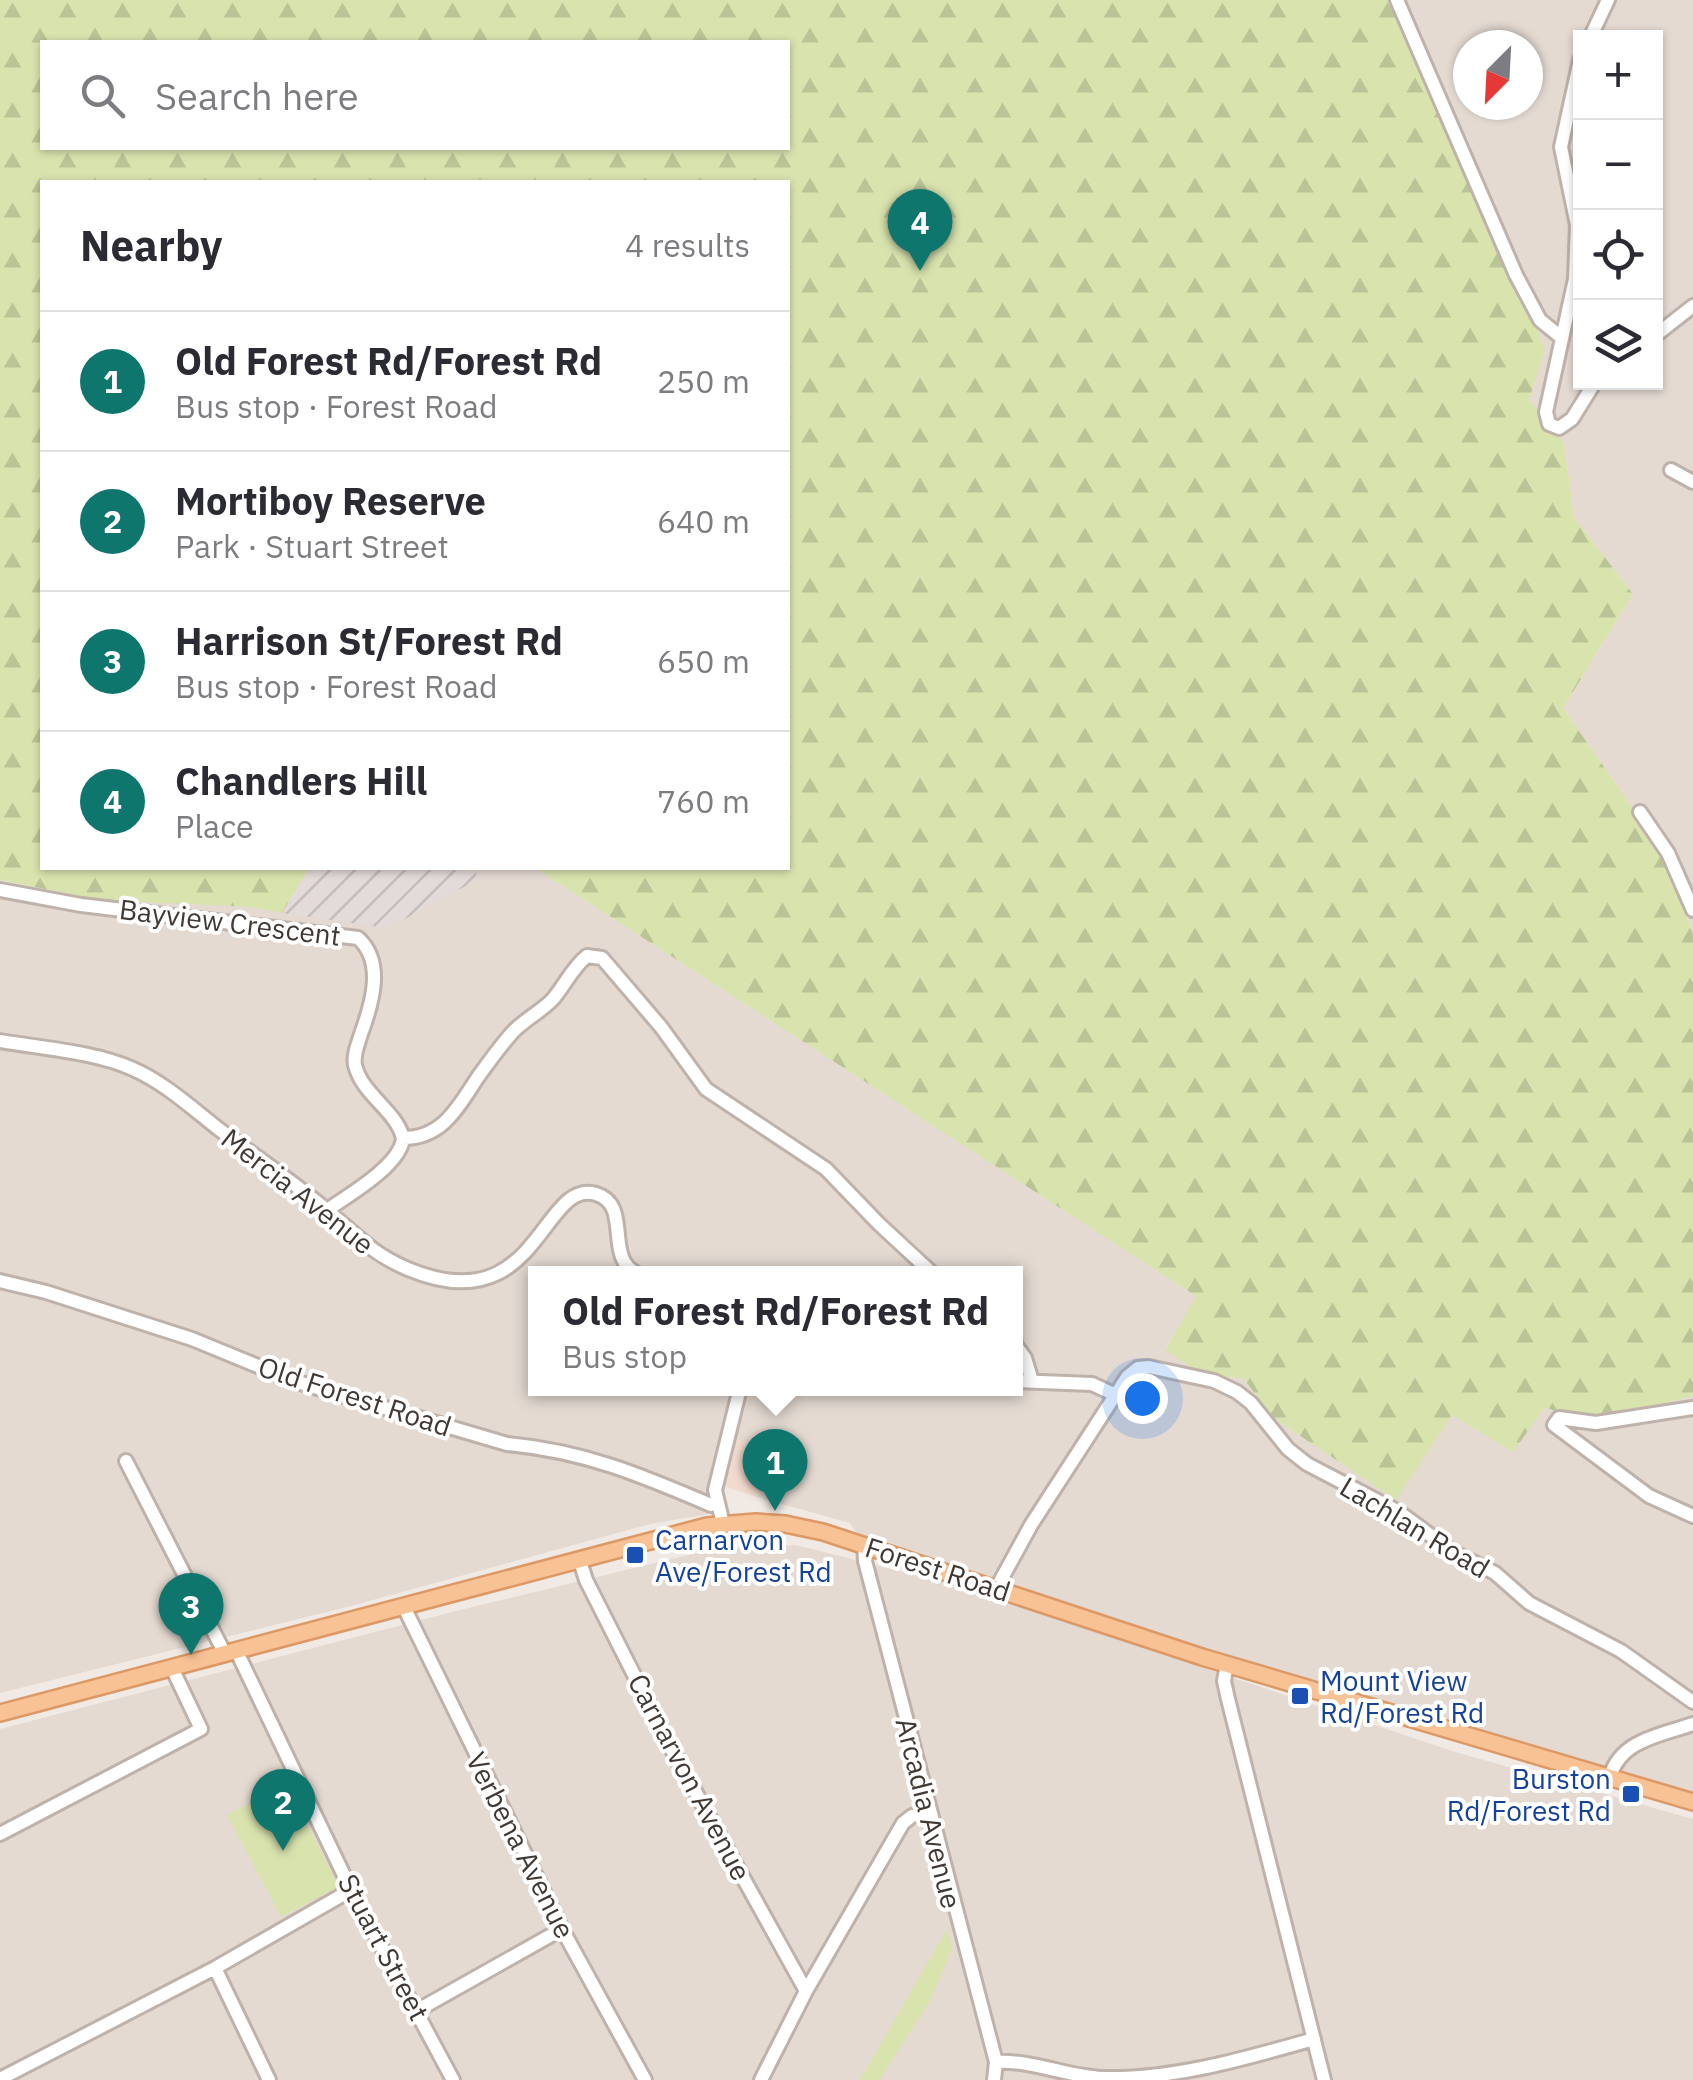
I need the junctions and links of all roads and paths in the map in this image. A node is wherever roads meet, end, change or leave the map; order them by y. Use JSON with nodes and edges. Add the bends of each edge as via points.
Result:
{"nodes":[{"id":1,"x":1397,"y":0,"type":"edge"},
{"id":2,"x":1608,"y":0,"type":"edge"},
{"id":3,"x":1594,"y":30,"type":"edge"},
{"id":4,"x":1573,"y":92,"type":"edge"},
{"id":5,"x":1693,"y":306,"type":"edge"},
{"id":6,"x":1663,"y":330,"type":"edge"},
{"id":7,"x":1562,"y":338,"type":"junction"},
{"id":8,"x":1590,"y":390,"type":"edge"},
{"id":9,"x":1671,"y":470,"type":"dead end"},
{"id":10,"x":1693,"y":482,"type":"edge"},
{"id":11,"x":1640,"y":812,"type":"dead end"},
{"id":12,"x":0,"y":890,"type":"edge"},
{"id":13,"x":1693,"y":910,"type":"edge"},
{"id":14,"x":0,"y":1041,"type":"edge"},
{"id":15,"x":404,"y":1138,"type":"junction"},
{"id":16,"x":327,"y":1210,"type":"junction"},
{"id":17,"x":626,"y":1266,"type":"edge"},
{"id":18,"x":925,"y":1266,"type":"edge"},
{"id":19,"x":0,"y":1281,"type":"edge"},
{"id":20,"x":1023,"y":1355,"type":"edge"},
{"id":21,"x":1023,"y":1380,"type":"edge"},
{"id":22,"x":1032,"y":1380,"type":"junction"},
{"id":23,"x":1116,"y":1395,"type":"junction"},
{"id":24,"x":738,"y":1396,"type":"edge"},
{"id":25,"x":1693,"y":1408,"type":"edge"},
{"id":26,"x":126,"y":1461,"type":"dead end"},
{"id":27,"x":715,"y":1490,"type":"junction"},
{"id":28,"x":711,"y":1505,"type":"junction"},
{"id":29,"x":1693,"y":1516,"type":"edge"},
{"id":30,"x":715,"y":1525,"type":"junction"},
{"id":31,"x":864,"y":1544,"type":"junction"},
{"id":32,"x":580,"y":1561,"type":"junction"},
{"id":33,"x":996,"y":1588,"type":"junction"},
{"id":34,"x":404,"y":1607,"type":"junction"},
{"id":35,"x":231,"y":1653,"type":"junction"},
{"id":36,"x":1227,"y":1664,"type":"junction"},
{"id":37,"x":172,"y":1668,"type":"junction"},
{"id":38,"x":1693,"y":1702,"type":"edge"},
{"id":39,"x":0,"y":1712,"type":"edge"},
{"id":40,"x":1693,"y":1724,"type":"edge"},
{"id":41,"x":1610,"y":1777,"type":"junction"},
{"id":42,"x":1693,"y":1802,"type":"edge"},
{"id":43,"x":929,"y":1812,"type":"junction"},
{"id":44,"x":0,"y":1834,"type":"edge"},
{"id":45,"x":351,"y":1890,"type":"junction"},
{"id":46,"x":562,"y":1929,"type":"junction"},
{"id":47,"x":214,"y":1968,"type":"junction"},
{"id":48,"x":806,"y":1990,"type":"junction"},
{"id":49,"x":418,"y":2010,"type":"junction"},
{"id":50,"x":1314,"y":2039,"type":"junction"},
{"id":51,"x":996,"y":2062,"type":"junction"},
{"id":52,"x":0,"y":2078,"type":"edge"},
{"id":53,"x":269,"y":2080,"type":"edge"},
{"id":54,"x":454,"y":2080,"type":"edge"},
{"id":55,"x":645,"y":2080,"type":"edge"},
{"id":56,"x":761,"y":2080,"type":"edge"},
{"id":57,"x":994,"y":2080,"type":"edge"},
{"id":58,"x":1324,"y":2080,"type":"edge"}],
"edges":[{"from":1,"to":7,"type":"street","via":[[1516,275],[1540,320]]},
{"from":2,"to":3,"type":"street"},
{"from":4,"to":7,"type":"street","via":[[1561,147],[1578,235]]},
{"from":5,"to":6,"type":"street"},
{"from":7,"to":8,"type":"street","via":[[1549,424],[1568,423]]},
{"from":9,"to":10,"type":"street"},
{"from":11,"to":13,"type":"street"},
{"from":12,"to":15,"type":"street","name":"Bayview Crescent","via":[[358,938],[374,960],[374,982],[355,1064]]},
{"from":14,"to":16,"type":"street","name":"Mercia Avenue","via":[[136,1070]]},
{"from":15,"to":16,"type":"street","via":[[381,1170]]},
{"from":15,"to":18,"type":"street","via":[[441,1126],[514,1030],[550,1002],[578,963],[587,956],[602,958],[706,1089],[826,1170]]},
{"from":16,"to":17,"type":"street","name":"Mercia Avenue","via":[[376,1254],[458,1284],[480,1282],[520,1260],[565,1202],[592,1193],[608,1198],[615,1211]]},
{"from":19,"to":28,"type":"street","name":"Old Forest Road","via":[[192,1339],[294,1382],[508,1444],[624,1468]]},
{"from":20,"to":22,"type":"street"},
{"from":21,"to":22,"type":"street"},
{"from":22,"to":23,"type":"street","via":[[1092,1384]]},
{"from":23,"to":33,"type":"street"},
{"from":23,"to":38,"type":"street","name":"Lachlan Road","via":[[1138,1368],[1150,1367],[1237,1392],[1300,1459],[1399,1512],[1536,1607],[1620,1651]]},
{"from":24,"to":27,"type":"street"},
{"from":25,"to":29,"type":"street","via":[[1604,1423],[1554,1422],[1649,1496]]},
{"from":26,"to":35,"type":"street","name":"Stuart Street"},
{"from":27,"to":28,"type":"street"},
{"from":27,"to":30,"type":"street"},
{"from":28,"to":30,"type":"street"},
{"from":30,"to":31,"type":"main road","name":"Forest Road","via":[[785,1524]]},
{"from":30,"to":32,"type":"main road","name":"Forest Road"},
{"from":31,"to":33,"type":"main road","name":"Forest Road"},
{"from":31,"to":43,"type":"street","name":"Arcadia Avenue"},
{"from":32,"to":34,"type":"main road","name":"Forest Road"},
{"from":32,"to":48,"type":"street","name":"Carnarvon Avenue","via":[[671,1748]]},
{"from":33,"to":36,"type":"main road","name":"Forest Road"},
{"from":34,"to":35,"type":"main road","name":"Forest Road"},
{"from":34,"to":46,"type":"street","name":"Verbena Avenue"},
{"from":35,"to":37,"type":"main road","name":"Forest Road"},
{"from":35,"to":45,"type":"street","name":"Stuart Street"},
{"from":36,"to":41,"type":"main road","name":"Forest Road"},
{"from":36,"to":50,"type":"street","via":[[1224,1684]]},
{"from":37,"to":39,"type":"main road","name":"Forest Road"},
{"from":37,"to":44,"type":"street","via":[[201,1729]]},
{"from":40,"to":41,"type":"street","via":[[1628,1749]]},
{"from":41,"to":42,"type":"main road","name":"Forest Road"},
{"from":43,"to":48,"type":"street","via":[[903,1823]]},
{"from":43,"to":51,"type":"street","name":"Arcadia Avenue"},
{"from":45,"to":47,"type":"street"},
{"from":45,"to":49,"type":"street","name":"Stuart Street"},
{"from":46,"to":49,"type":"street"},
{"from":46,"to":55,"type":"street","name":"Verbena Avenue"},
{"from":47,"to":52,"type":"street"},
{"from":47,"to":53,"type":"street"},
{"from":48,"to":56,"type":"street"},
{"from":49,"to":54,"type":"street","name":"Stuart Street"},
{"from":50,"to":51,"type":"street","via":[[1149,2076],[1105,2079]]},
{"from":50,"to":58,"type":"street"},
{"from":51,"to":57,"type":"street","name":"Arcadia Avenue"}]}
